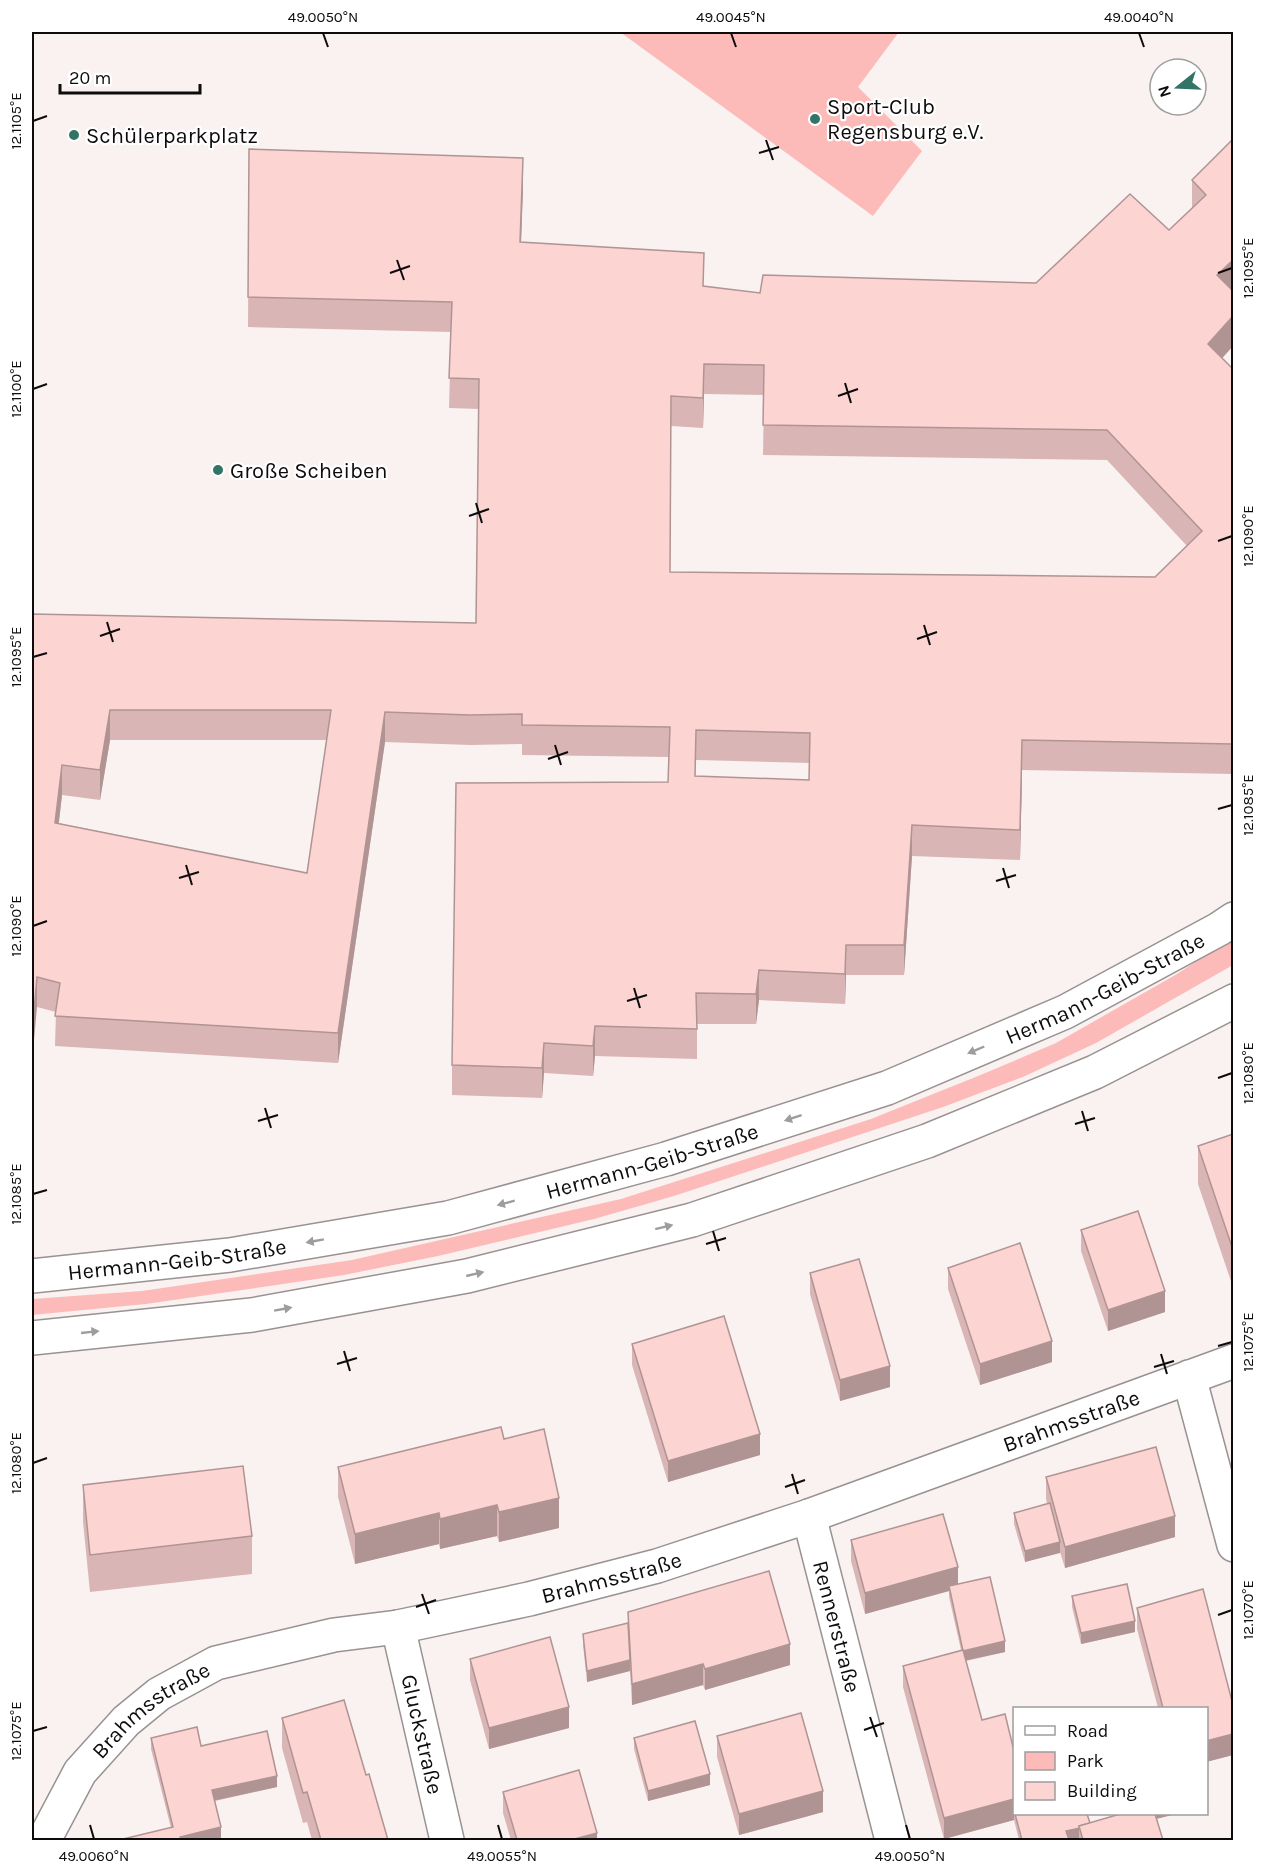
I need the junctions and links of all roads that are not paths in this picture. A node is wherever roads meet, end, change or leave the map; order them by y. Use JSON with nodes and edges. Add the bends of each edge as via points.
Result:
{"nodes":[{"id":1,"x":1233,"y":919,"type":"edge"},
{"id":2,"x":1233,"y":1001,"type":"edge"},
{"id":3,"x":32,"y":1276,"type":"edge"},
{"id":4,"x":32,"y":1338,"type":"edge"},
{"id":5,"x":1233,"y":1361,"type":"edge"},
{"id":6,"x":1189,"y":1377,"type":"junction"},
{"id":7,"x":809,"y":1516,"type":"junction"},
{"id":8,"x":1233,"y":1545,"type":"edge"},
{"id":9,"x":398,"y":1627,"type":"junction"},
{"id":10,"x":44,"y":1840,"type":"edge"},
{"id":11,"x":447,"y":1840,"type":"edge"},
{"id":12,"x":892,"y":1840,"type":"edge"}],
"edges":[{"from":1,"to":3,"type":"street","name":"Hermann-Geib-Straße","one_way":true,"via":[[1065,1012],[887,1088],[666,1159],[448,1218],[230,1255]]},
{"from":4,"to":2,"type":"street","one_way":true,"via":[[252,1315],[467,1276],[692,1220],[927,1141],[1095,1072]]},
{"from":5,"to":6,"type":"street","name":"Brahmsstraße"},
{"from":6,"to":7,"type":"street","name":"Brahmsstraße"},
{"from":6,"to":8,"type":"street"},
{"from":7,"to":9,"type":"street","name":"Brahmsstraße","via":[[657,1566]]},
{"from":7,"to":12,"type":"street","name":"Rennerstraße"},
{"from":9,"to":10,"type":"street","name":"Brahmsstraße","via":[[334,1635],[216,1663],[159,1694],[126,1721],[80,1772]]},
{"from":9,"to":11,"type":"street","name":"Gluckstraße"}]}
